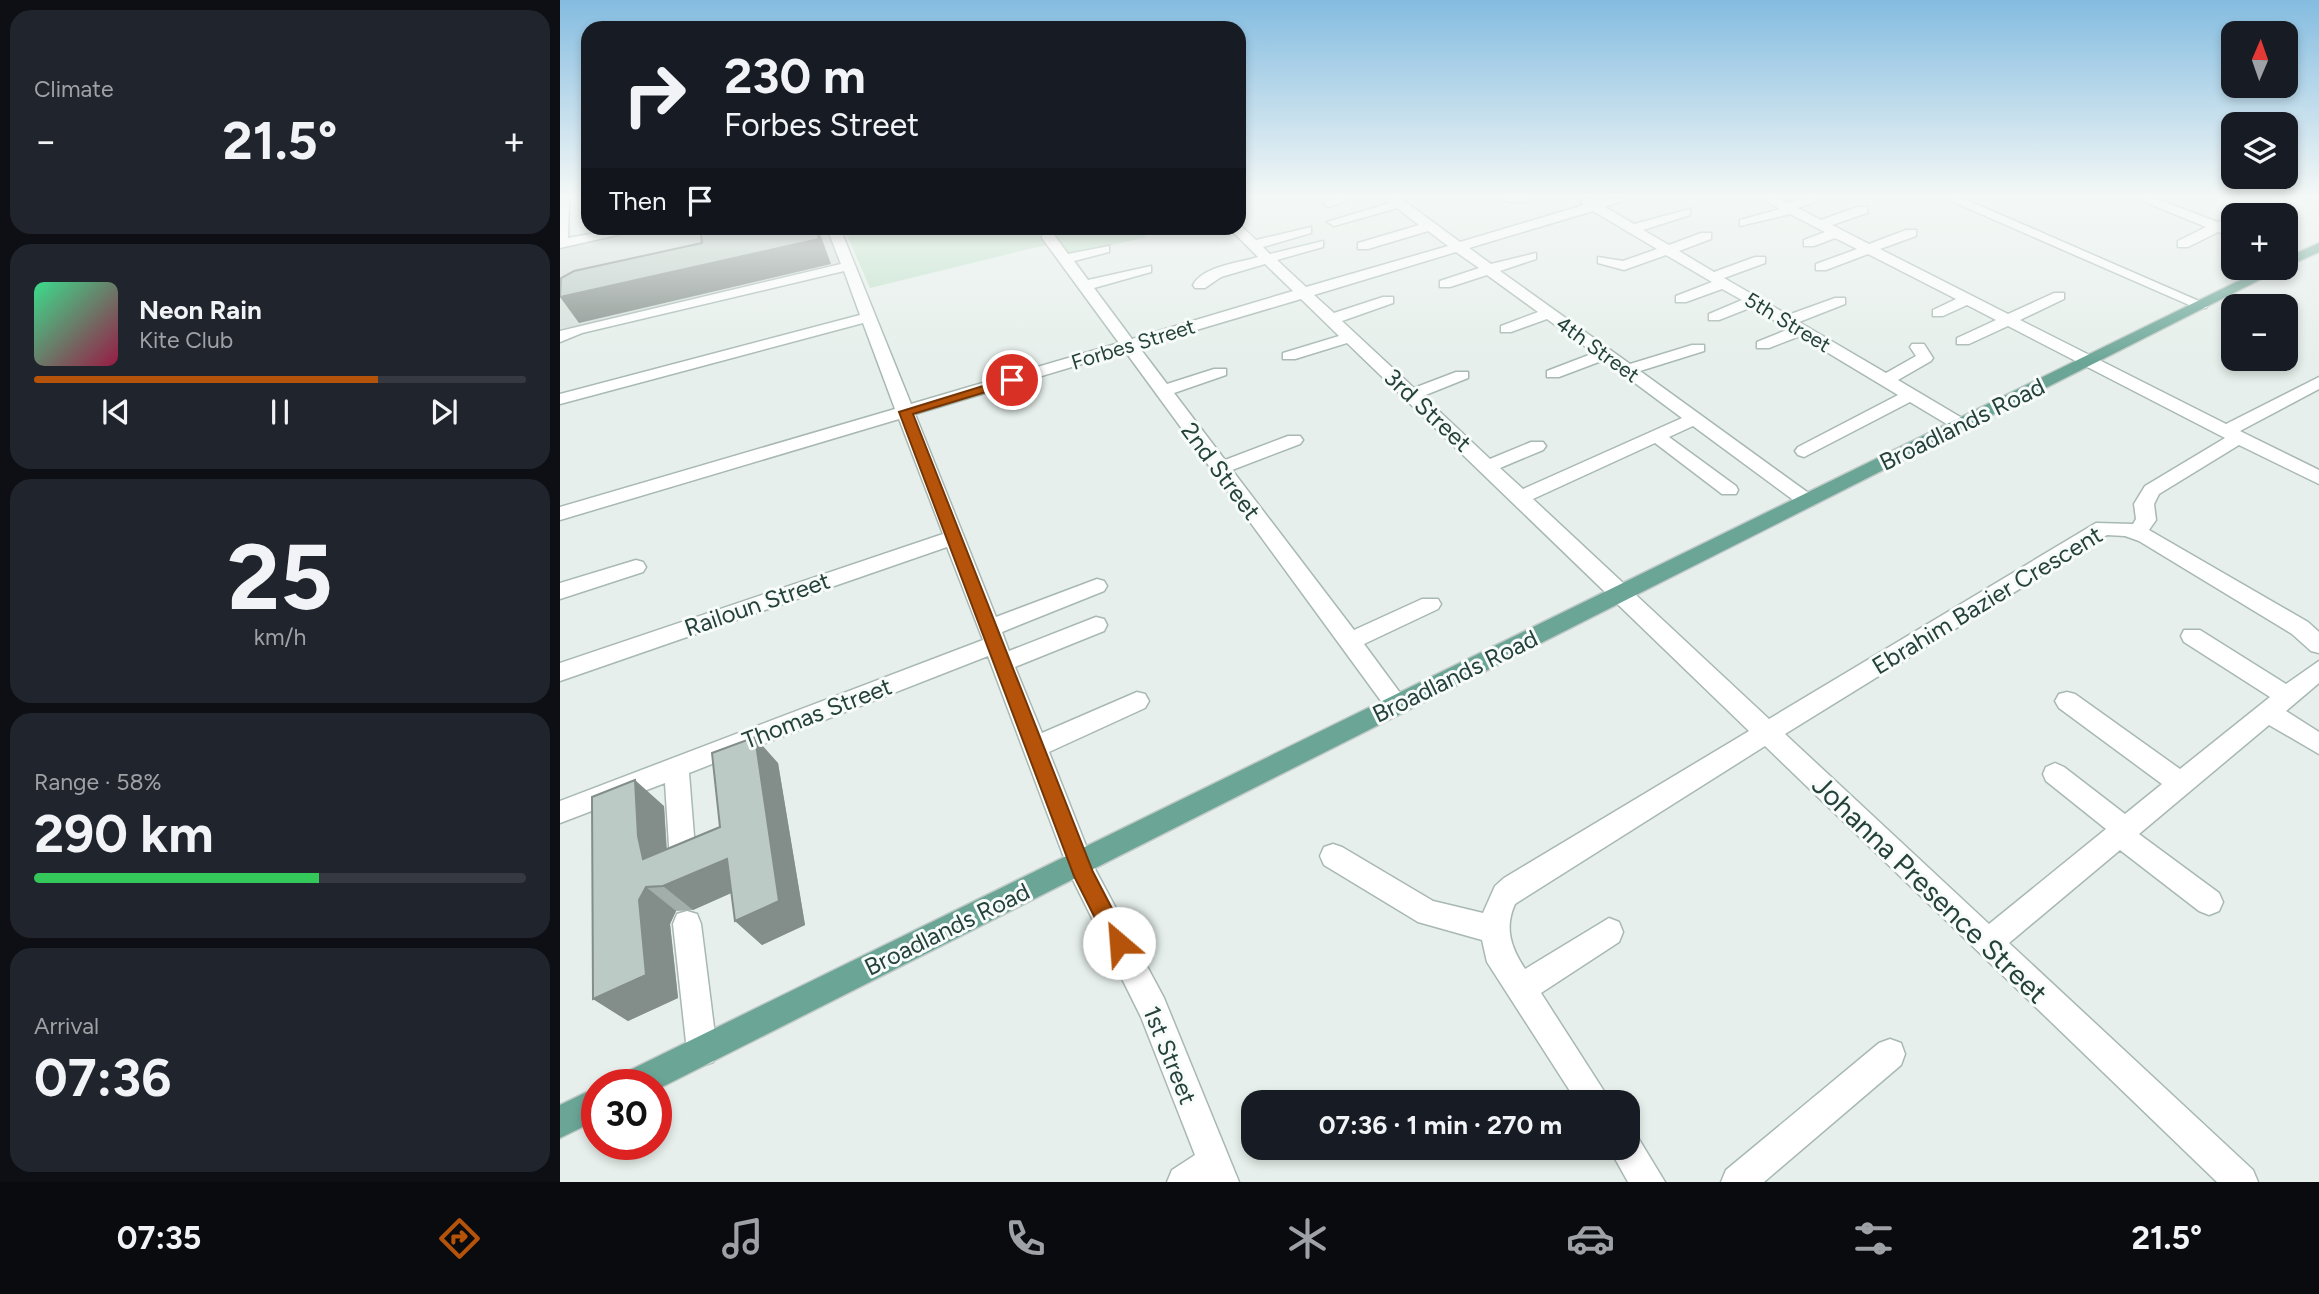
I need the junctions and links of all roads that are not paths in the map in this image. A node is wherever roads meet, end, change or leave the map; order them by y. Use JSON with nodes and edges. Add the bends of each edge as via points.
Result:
{"nodes":[{"id":1,"x":844,"y":252,"type":"edge"},
{"id":2,"x":1060,"y":252,"type":"edge"},
{"id":3,"x":1092,"y":252,"type":"edge"},
{"id":4,"x":1261,"y":252,"type":"edge"},
{"id":5,"x":1291,"y":252,"type":"edge"},
{"id":6,"x":1441,"y":252,"type":"edge"},
{"id":7,"x":1465,"y":252,"type":"edge"},
{"id":8,"x":1662,"y":252,"type":"edge"},
{"id":9,"x":1672,"y":252,"type":"edge"},
{"id":10,"x":1860,"y":252,"type":"edge"},
{"id":11,"x":1874,"y":252,"type":"edge"},
{"id":12,"x":2076,"y":252,"type":"edge"},
{"id":13,"x":1531,"y":256,"type":"dead end"},
{"id":14,"x":1065,"y":259,"type":"junction"},
{"id":15,"x":1268,"y":259,"type":"junction"},
{"id":16,"x":1603,"y":260,"type":"dead end"},
{"id":17,"x":1760,"y":260,"type":"dead end"},
{"id":18,"x":849,"y":266,"type":"junction"},
{"id":19,"x":1821,"y":267,"type":"dead end"},
{"id":20,"x":1146,"y":269,"type":"dead end"},
{"id":21,"x":1489,"y":270,"type":"junction"},
{"id":22,"x":1130,"y":278,"type":"dead end"},
{"id":23,"x":1717,"y":280,"type":"junction"},
{"id":24,"x":2252,"y":280,"type":"edge"},
{"id":25,"x":1445,"y":284,"type":"dead end"},
{"id":26,"x":1200,"y":285,"type":"dead end"},
{"id":27,"x":1085,"y":288,"type":"junction"},
{"id":28,"x":1304,"y":293,"type":"junction"},
{"id":29,"x":2059,"y":296,"type":"dead end"},
{"id":30,"x":1681,"y":299,"type":"dead end"},
{"id":31,"x":1968,"y":299,"type":"junction"},
{"id":32,"x":1388,"y":300,"type":"dead end"},
{"id":33,"x":1840,"y":300,"type":"dead end"},
{"id":34,"x":1753,"y":301,"type":"junction"},
{"id":35,"x":2201,"y":306,"type":"junction"},
{"id":36,"x":1549,"y":313,"type":"junction"},
{"id":37,"x":1938,"y":313,"type":"dead end"},
{"id":38,"x":869,"y":317,"type":"junction"},
{"id":39,"x":1714,"y":317,"type":"dead end"},
{"id":40,"x":1332,"y":319,"type":"junction"},
{"id":41,"x":2011,"y":320,"type":"junction"},
{"id":42,"x":1787,"y":321,"type":"junction"},
{"id":43,"x":1506,"y":328,"type":"dead end"},
{"id":44,"x":1801,"y":330,"type":"junction"},
{"id":45,"x":561,"y":336,"type":"edge"},
{"id":46,"x":1351,"y":337,"type":"junction"},
{"id":47,"x":1963,"y":341,"type":"dead end"},
{"id":48,"x":1763,"y":345,"type":"dead end"},
{"id":49,"x":1127,"y":346,"type":"junction"},
{"id":50,"x":1918,"y":347,"type":"dead end"},
{"id":51,"x":1698,"y":348,"type":"dead end"},
{"id":52,"x":1606,"y":354,"type":"junction"},
{"id":53,"x":1289,"y":356,"type":"dead end"},
{"id":54,"x":2089,"y":361,"type":"junction"},
{"id":55,"x":1627,"y":370,"type":"junction"},
{"id":56,"x":1220,"y":372,"type":"dead end"},
{"id":57,"x":1553,"y":374,"type":"dead end"},
{"id":58,"x":1462,"y":375,"type":"dead end"},
{"id":59,"x":1886,"y":380,"type":"junction"},
{"id":60,"x":2319,"y":382,"type":"edge"},
{"id":61,"x":1161,"y":392,"type":"junction"},
{"id":62,"x":1412,"y":395,"type":"junction"},
{"id":63,"x":1910,"y":395,"type":"junction"},
{"id":64,"x":560,"y":399,"type":"edge"},
{"id":65,"x":905,"y":412,"type":"junction"},
{"id":66,"x":1694,"y":419,"type":"junction"},
{"id":67,"x":1961,"y":425,"type":"junction"},
{"id":68,"x":2233,"y":434,"type":"junction"},
{"id":69,"x":1656,"y":436,"type":"junction"},
{"id":70,"x":1294,"y":440,"type":"dead end"},
{"id":71,"x":1537,"y":446,"type":"dead end"},
{"id":72,"x":1804,"y":451,"type":"dead end"},
{"id":73,"x":1488,"y":466,"type":"junction"},
{"id":74,"x":1219,"y":469,"type":"junction"},
{"id":75,"x":2319,"y":478,"type":"edge"},
{"id":76,"x":1729,"y":490,"type":"dead end"},
{"id":77,"x":1521,"y":497,"type":"junction"},
{"id":78,"x":1807,"y":500,"type":"junction"},
{"id":79,"x":560,"y":514,"type":"edge"},
{"id":80,"x":2137,"y":532,"type":"junction"},
{"id":81,"x":954,"y":537,"type":"junction"},
{"id":82,"x":636,"y":566,"type":"dead end"},
{"id":83,"x":1097,"y":586,"type":"dead end"},
{"id":84,"x":560,"y":591,"type":"edge"},
{"id":85,"x":1621,"y":594,"type":"junction"},
{"id":86,"x":1430,"y":604,"type":"dead end"},
{"id":87,"x":1096,"y":625,"type":"dead end"},
{"id":88,"x":2192,"y":636,"type":"dead end"},
{"id":89,"x":1349,"y":642,"type":"junction"},
{"id":90,"x":996,"y":645,"type":"junction"},
{"id":91,"x":2319,"y":645,"type":"edge"},
{"id":92,"x":2319,"y":670,"type":"edge"},
{"id":93,"x":560,"y":672,"type":"edge"},
{"id":94,"x":1137,"y":701,"type":"dead end"},
{"id":95,"x":2067,"y":701,"type":"dead end"},
{"id":96,"x":1397,"y":705,"type":"junction"},
{"id":97,"x":2279,"y":705,"type":"junction"},
{"id":98,"x":1766,"y":733,"type":"junction"},
{"id":99,"x":2319,"y":744,"type":"edge"},
{"id":100,"x":1035,"y":747,"type":"junction"},
{"id":101,"x":676,"y":768,"type":"junction"},
{"id":102,"x":2055,"y":774,"type":"dead end"},
{"id":103,"x":2182,"y":784,"type":"junction"},
{"id":104,"x":560,"y":812,"type":"edge"},
{"id":105,"x":2123,"y":832,"type":"junction"},
{"id":106,"x":1333,"y":856,"type":"dead end"},
{"id":107,"x":683,"y":861,"type":"edge"},
{"id":108,"x":1080,"y":863,"type":"junction"},
{"id":109,"x":2209,"y":902,"type":"dead end"},
{"id":110,"x":688,"y":924,"type":"dead end"},
{"id":111,"x":1493,"y":929,"type":"junction"},
{"id":112,"x":1609,"y":932,"type":"dead end"},
{"id":113,"x":1987,"y":943,"type":"junction"},
{"id":114,"x":1520,"y":989,"type":"junction"},
{"id":115,"x":702,"y":1051,"type":"junction"},
{"id":116,"x":1890,"y":1054,"type":"dead end"},
{"id":117,"x":665,"y":1069,"type":"edge"},
{"id":118,"x":1587,"y":1090,"type":"edge"},
{"id":119,"x":581,"y":1111,"type":"edge"},
{"id":120,"x":560,"y":1122,"type":"edge"},
{"id":121,"x":1633,"y":1160,"type":"edge"},
{"id":122,"x":1218,"y":1172,"type":"edge"},
{"id":123,"x":1184,"y":1182,"type":"edge"},
{"id":124,"x":1647,"y":1182,"type":"edge"},
{"id":125,"x":1738,"y":1182,"type":"edge"},
{"id":126,"x":2241,"y":1182,"type":"edge"}],
"edges":[{"from":1,"to":18,"type":"street","name":"1st Street"},
{"from":2,"to":14,"type":"street","name":"2nd Street"},
{"from":3,"to":14,"type":"street"},
{"from":4,"to":15,"type":"street","name":"3rd Street"},
{"from":5,"to":15,"type":"street"},
{"from":6,"to":28,"type":"street","name":"Forbes Street"},
{"from":7,"to":21,"type":"street","name":"4th Street"},
{"from":8,"to":16,"type":"street","via":[[1624,266]]},
{"from":9,"to":23,"type":"street","name":"5th Street"},
{"from":10,"to":19,"type":"street"},
{"from":11,"to":31,"type":"street"},
{"from":12,"to":35,"type":"street"},
{"from":13,"to":21,"type":"street"},
{"from":14,"to":27,"type":"street","name":"2nd Street"},
{"from":15,"to":26,"type":"street","via":[[1206,278]]},
{"from":15,"to":28,"type":"street","name":"3rd Street"},
{"from":17,"to":23,"type":"street"},
{"from":18,"to":38,"type":"street","name":"1st Street"},
{"from":18,"to":45,"type":"street"},
{"from":20,"to":27,"type":"street"},
{"from":21,"to":25,"type":"street"},
{"from":21,"to":36,"type":"street","name":"4th Street"},
{"from":22,"to":27,"type":"street"},
{"from":23,"to":30,"type":"street"},
{"from":23,"to":34,"type":"street","name":"5th Street"},
{"from":24,"to":35,"type":"main road","name":"Broadlands Road"},
{"from":27,"to":49,"type":"street","name":"2nd Street"},
{"from":28,"to":40,"type":"street","name":"3rd Street"},
{"from":28,"to":49,"type":"street","name":"Forbes Street"},
{"from":29,"to":41,"type":"street"},
{"from":31,"to":37,"type":"street"},
{"from":31,"to":41,"type":"street"},
{"from":32,"to":40,"type":"street"},
{"from":33,"to":42,"type":"street"},
{"from":34,"to":39,"type":"street"},
{"from":34,"to":42,"type":"street","name":"5th Street"},
{"from":35,"to":54,"type":"main road","name":"Broadlands Road"},
{"from":36,"to":43,"type":"street"},
{"from":36,"to":52,"type":"street","name":"4th Street"},
{"from":38,"to":64,"type":"street"},
{"from":38,"to":65,"type":"street","name":"1st Street"},
{"from":40,"to":46,"type":"street","name":"3rd Street"},
{"from":41,"to":47,"type":"street"},
{"from":41,"to":54,"type":"street"},
{"from":42,"to":44,"type":"street","name":"5th Street"},
{"from":44,"to":48,"type":"street"},
{"from":44,"to":59,"type":"street","name":"5th Street"},
{"from":46,"to":53,"type":"street"},
{"from":46,"to":62,"type":"street","name":"3rd Street"},
{"from":49,"to":61,"type":"street","name":"2nd Street"},
{"from":49,"to":65,"type":"street","name":"Forbes Street"},
{"from":50,"to":59,"type":"street","via":[[1925,358]]},
{"from":51,"to":55,"type":"street"},
{"from":52,"to":55,"type":"street","name":"4th Street"},
{"from":52,"to":57,"type":"street"},
{"from":54,"to":67,"type":"main road","name":"Broadlands Road"},
{"from":54,"to":68,"type":"street"},
{"from":55,"to":66,"type":"street","name":"4th Street"},
{"from":56,"to":61,"type":"street"},
{"from":58,"to":62,"type":"street"},
{"from":59,"to":63,"type":"street","name":"5th Street"},
{"from":60,"to":68,"type":"street"},
{"from":61,"to":74,"type":"street","name":"2nd Street"},
{"from":62,"to":73,"type":"street","name":"3rd Street"},
{"from":63,"to":67,"type":"street","name":"5th Street"},
{"from":63,"to":72,"type":"street"},
{"from":65,"to":79,"type":"street","name":"Forbes Street"},
{"from":65,"to":81,"type":"street","name":"1st Street"},
{"from":66,"to":69,"type":"street"},
{"from":66,"to":78,"type":"street","name":"4th Street"},
{"from":67,"to":78,"type":"main road","name":"Broadlands Road"},
{"from":68,"to":75,"type":"street"},
{"from":68,"to":80,"type":"street","via":[[2152,490],[2144,504],[2146,520]]},
{"from":69,"to":76,"type":"street"},
{"from":69,"to":77,"type":"street"},
{"from":70,"to":74,"type":"street"},
{"from":71,"to":73,"type":"street"},
{"from":73,"to":77,"type":"street","name":"3rd Street"},
{"from":74,"to":89,"type":"street","name":"2nd Street"},
{"from":77,"to":85,"type":"street","name":"3rd Street"},
{"from":78,"to":85,"type":"main road","name":"Broadlands Road"},
{"from":80,"to":91,"type":"street","name":"Ebrahim Bazier Crescent","via":[[2300,628]]},
{"from":80,"to":98,"type":"street","name":"Ebrahim Bazier Crescent","via":[[2117,527],[2098,530]]},
{"from":81,"to":90,"type":"street","name":"1st Street"},
{"from":81,"to":93,"type":"street","name":"Railoun Street"},
{"from":82,"to":84,"type":"street"},
{"from":83,"to":90,"type":"street"},
{"from":85,"to":96,"type":"main road","name":"Broadlands Road"},
{"from":85,"to":98,"type":"street","name":"Johanna Presence Street"},
{"from":86,"to":89,"type":"street"},
{"from":87,"to":90,"type":"street"},
{"from":88,"to":97,"type":"street"},
{"from":89,"to":96,"type":"street","name":"2nd Street"},
{"from":90,"to":100,"type":"street","name":"1st Street"},
{"from":90,"to":101,"type":"street","name":"Thomas Street"},
{"from":92,"to":97,"type":"street"},
{"from":94,"to":100,"type":"street"},
{"from":95,"to":103,"type":"street"},
{"from":96,"to":108,"type":"main road","name":"Broadlands Road"},
{"from":97,"to":99,"type":"street"},
{"from":97,"to":103,"type":"street"},
{"from":98,"to":111,"type":"street","name":"Ebrahim Bazier Crescent","via":[[1514,887],[1499,906]]},
{"from":98,"to":113,"type":"street","name":"Johanna Presence Street"},
{"from":100,"to":108,"type":"street","name":"1st Street"},
{"from":101,"to":104,"type":"street","name":"Thomas Street"},
{"from":101,"to":107,"type":"street"},
{"from":102,"to":105,"type":"street"},
{"from":103,"to":105,"type":"street"},
{"from":105,"to":109,"type":"street"},
{"from":105,"to":113,"type":"street"},
{"from":106,"to":111,"type":"street","via":[[1428,913]]},
{"from":108,"to":115,"type":"main road","name":"Broadlands Road"},
{"from":108,"to":122,"type":"street","name":"1st Street","via":[[1153,1009]]},
{"from":110,"to":115,"type":"street"},
{"from":111,"to":114,"type":"street","via":[[1497,952]]},
{"from":112,"to":114,"type":"street"},
{"from":113,"to":126,"type":"street","name":"Johanna Presence Street"},
{"from":114,"to":118,"type":"street"},
{"from":115,"to":117,"type":"main road","name":"Broadlands Road"},
{"from":116,"to":125,"type":"street"},
{"from":119,"to":120,"type":"main road"},
{"from":121,"to":124,"type":"street"},
{"from":122,"to":123,"type":"street"}]}
